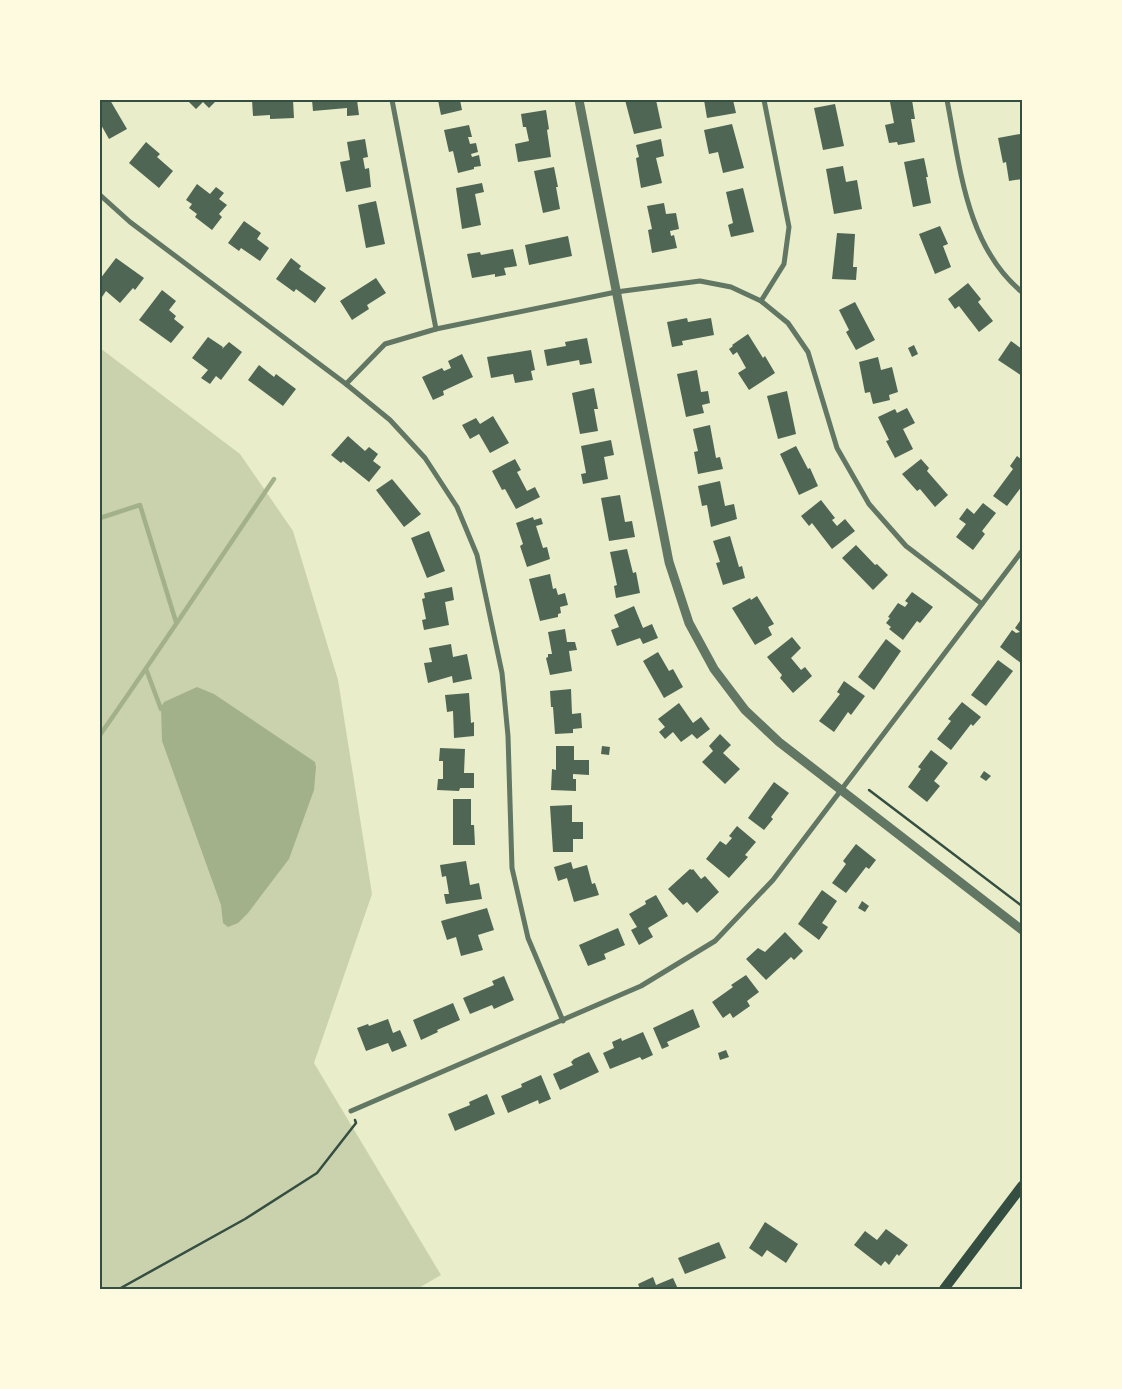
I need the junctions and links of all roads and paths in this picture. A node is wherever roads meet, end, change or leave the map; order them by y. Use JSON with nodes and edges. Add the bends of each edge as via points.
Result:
{"nodes":[{"id":1,"x":392,"y":100,"type":"edge"},
{"id":2,"x":579,"y":100,"type":"edge"},
{"id":3,"x":764,"y":100,"type":"edge"},
{"id":4,"x":947,"y":100,"type":"edge"},
{"id":5,"x":100,"y":195,"type":"edge"},
{"id":6,"x":616,"y":292,"type":"junction"},
{"id":7,"x":1022,"y":292,"type":"edge"},
{"id":8,"x":761,"y":301,"type":"junction"},
{"id":9,"x":436,"y":329,"type":"junction"},
{"id":10,"x":346,"y":384,"type":"junction"},
{"id":11,"x":1022,"y":552,"type":"edge"},
{"id":12,"x":982,"y":604,"type":"junction"},
{"id":13,"x":842,"y":790,"type":"junction"},
{"id":14,"x":869,"y":790,"type":"dead end"},
{"id":15,"x":1022,"y":906,"type":"edge"},
{"id":16,"x":1022,"y":930,"type":"edge"},
{"id":17,"x":563,"y":1020,"type":"junction"},
{"id":18,"x":351,"y":1111,"type":"joint"},
{"id":19,"x":1022,"y":1186,"type":"edge"},
{"id":20,"x":119,"y":1289,"type":"edge"},
{"id":21,"x":944,"y":1289,"type":"edge"}],
"edges":[{"from":1,"to":9,"type":"street"},
{"from":2,"to":6,"type":"street"},
{"from":3,"to":8,"type":"street","via":[[789,227],[784,264]]},
{"from":4,"to":7,"type":"street","via":[[966,198],[983,243],[1010,282]]},
{"from":5,"to":10,"type":"street","via":[[130,222]]},
{"from":6,"to":8,"type":"street","via":[[700,281],[732,287]]},
{"from":6,"to":9,"type":"street"},
{"from":6,"to":13,"type":"street","via":[[669,562],[689,623],[714,669],[746,710],[779,742]]},
{"from":8,"to":12,"type":"street","via":[[788,323],[808,352],[838,448],[869,504],[906,546]]},
{"from":9,"to":10,"type":"street","via":[[385,344]]},
{"from":10,"to":17,"type":"street","via":[[390,420],[425,458],[457,507],[477,555],[502,673],[508,736],[512,868],[528,938]]},
{"from":11,"to":12,"type":"street"},
{"from":12,"to":13,"type":"street"},
{"from":13,"to":16,"type":"street"},
{"from":13,"to":17,"type":"street","via":[[773,880],[715,941],[641,986]]},
{"from":14,"to":15,"type":"path"},
{"from":17,"to":18,"type":"street"},
{"from":18,"to":20,"type":"path","via":[[356,1122],[317,1173],[245,1219]]},
{"from":19,"to":21,"type":"main road"}]}
